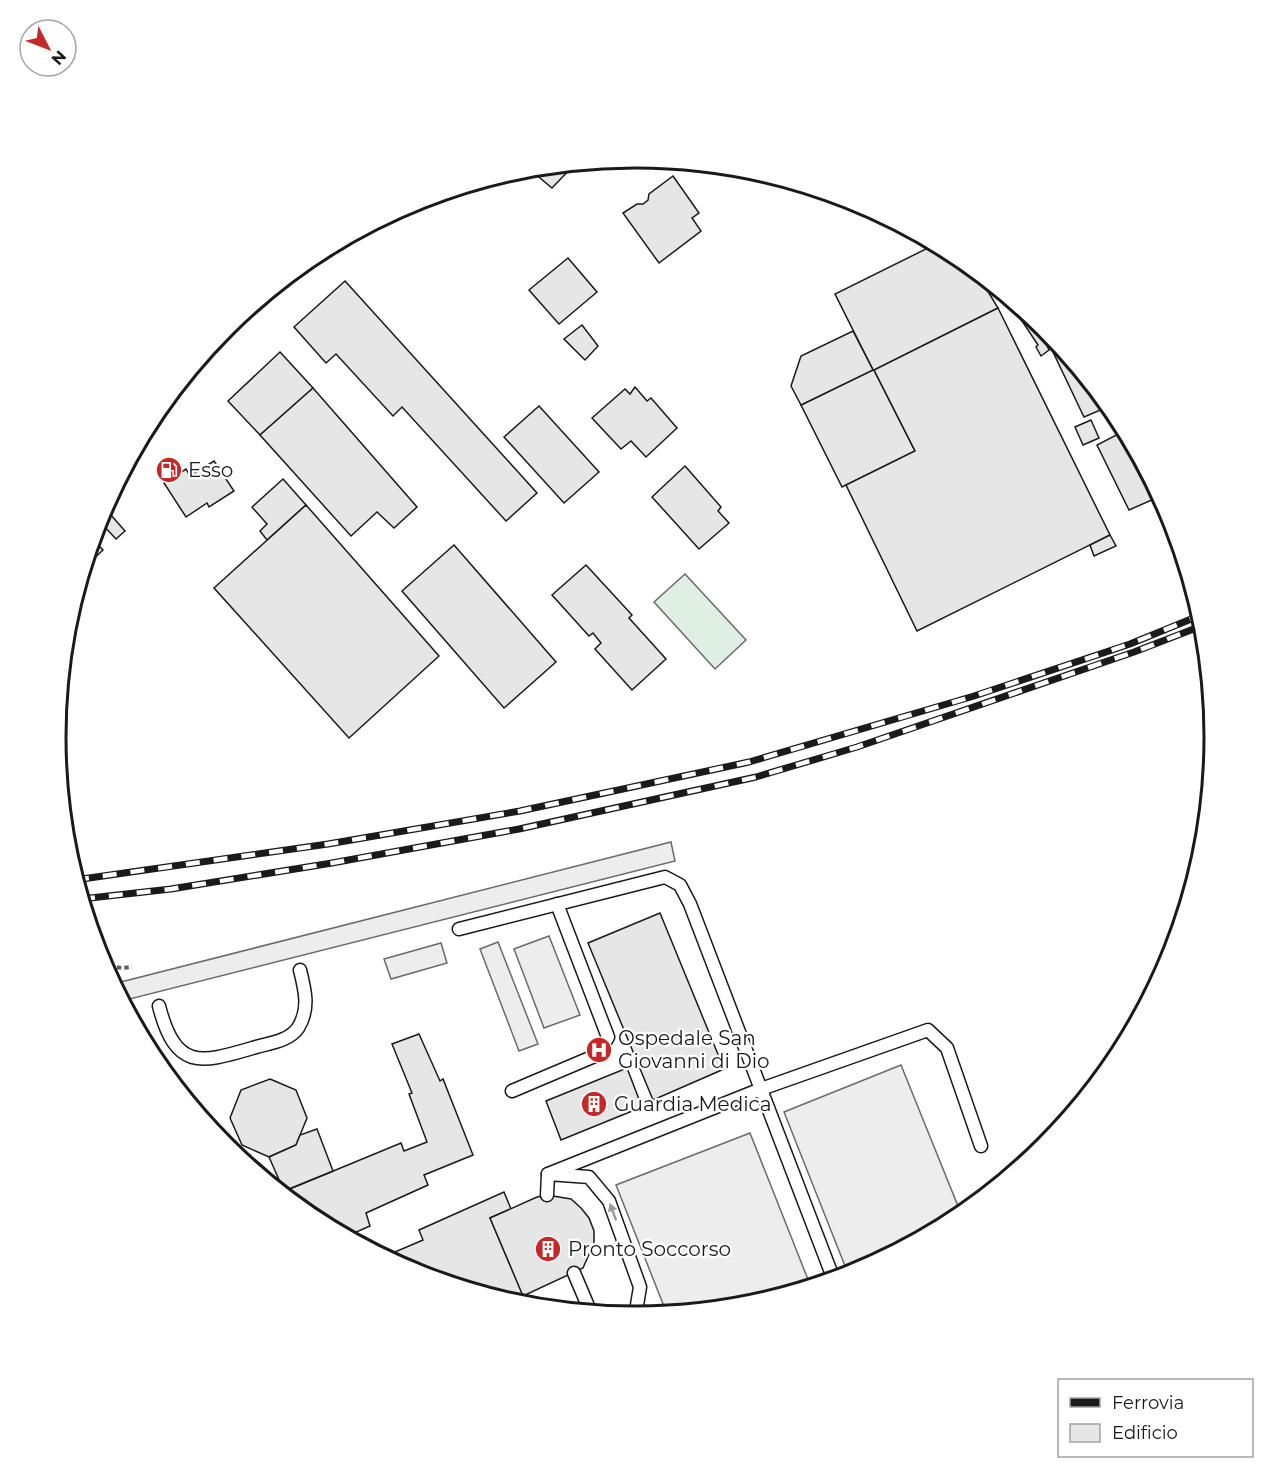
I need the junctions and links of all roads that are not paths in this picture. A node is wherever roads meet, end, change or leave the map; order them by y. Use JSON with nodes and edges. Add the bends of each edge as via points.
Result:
{"nodes":[{"id":1,"x":557,"y":904,"type":"junction"},
{"id":2,"x":459,"y":929,"type":"dead end"},
{"id":3,"x":300,"y":970,"type":"dead end"},
{"id":4,"x":159,"y":1006,"type":"dead end"},
{"id":5,"x":761,"y":1089,"type":"junction"},
{"id":6,"x":512,"y":1091,"type":"dead end"},
{"id":7,"x":981,"y":1146,"type":"dead end"},
{"id":8,"x":548,"y":1174,"type":"junction"},
{"id":9,"x":547,"y":1195,"type":"dead end"},
{"id":10,"x":831,"y":1272,"type":"edge"},
{"id":11,"x":574,"y":1273,"type":"dead end"},
{"id":12,"x":588,"y":1305,"type":"edge"},
{"id":13,"x":637,"y":1307,"type":"edge"}],
"edges":[{"from":1,"to":2,"type":"lane"},
{"from":1,"to":5,"type":"lane","via":[[665,877],[680,885]]},
{"from":1,"to":6,"type":"lane","via":[[608,1037],[597,1055]]},
{"from":3,"to":4,"type":"lane","via":[[306,1011],[297,1029],[285,1039],[213,1059],[197,1059],[178,1050],[164,1028]]},
{"from":5,"to":7,"type":"lane","via":[[928,1030],[947,1048]]},
{"from":5,"to":8,"type":"lane"},
{"from":5,"to":10,"type":"lane"},
{"from":8,"to":9,"type":"lane"},
{"from":13,"to":8,"type":"lane","one_way":true,"via":[[640,1287],[609,1201],[589,1177]]},
{"from":11,"to":12,"type":"lane"}]}
